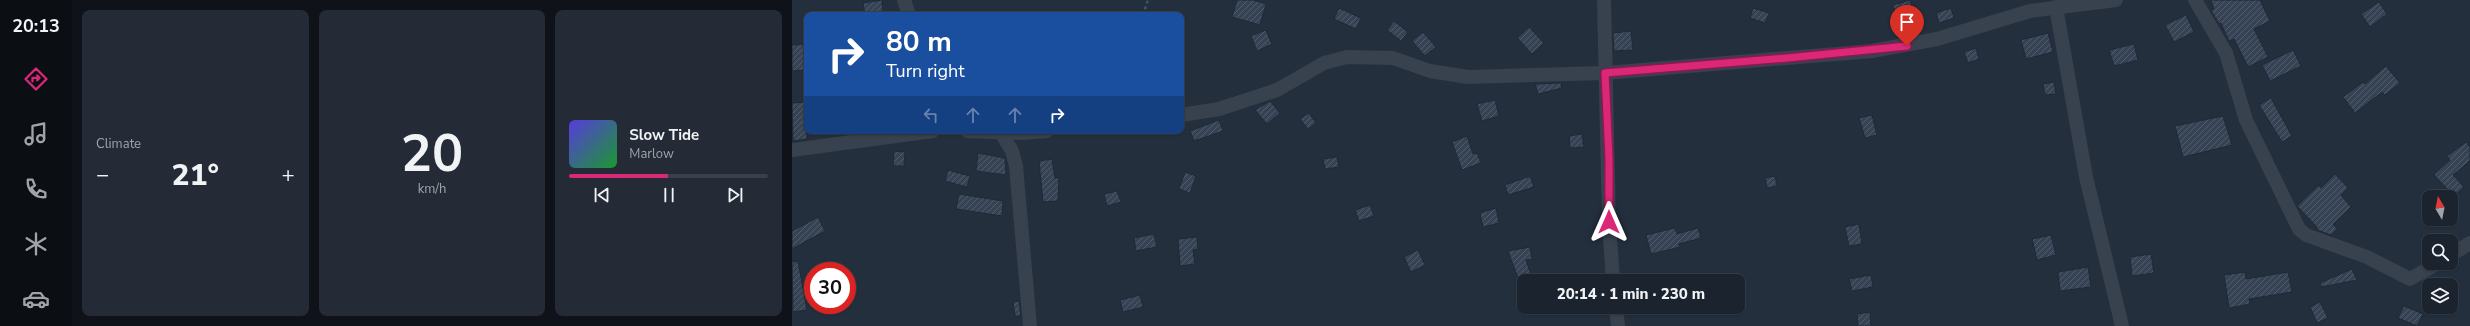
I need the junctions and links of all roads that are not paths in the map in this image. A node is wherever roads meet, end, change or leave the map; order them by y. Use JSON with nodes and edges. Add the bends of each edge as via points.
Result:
{"nodes":[{"id":1,"x":904,"y":0,"type":"edge"},
{"id":2,"x":1604,"y":0,"type":"edge"},
{"id":3,"x":2116,"y":0,"type":"edge"},
{"id":4,"x":2195,"y":0,"type":"edge"},
{"id":5,"x":2056,"y":7,"type":"junction"},
{"id":6,"x":908,"y":12,"type":"edge"},
{"id":7,"x":1605,"y":73,"type":"junction"},
{"id":8,"x":1184,"y":115,"type":"edge"},
{"id":9,"x":911,"y":134,"type":"edge"},
{"id":10,"x":1002,"y":134,"type":"edge"},
{"id":11,"x":792,"y":150,"type":"edge"},
{"id":12,"x":2470,"y":243,"type":"edge"},
{"id":13,"x":2458,"y":250,"type":"edge"},
{"id":14,"x":2427,"y":270,"type":"edge"},
{"id":15,"x":1613,"y":274,"type":"edge"},
{"id":16,"x":1617,"y":314,"type":"edge"},
{"id":17,"x":1030,"y":326,"type":"edge"},
{"id":18,"x":1618,"y":326,"type":"edge"},
{"id":19,"x":2122,"y":326,"type":"edge"}],
"edges":[{"from":1,"to":6,"type":"street"},
{"from":2,"to":7,"type":"street"},
{"from":3,"to":5,"type":"street"},
{"from":4,"to":14,"type":"street","via":[[2226,53],[2246,120],[2299,229],[2306,235],[2367,257],[2410,279]]},
{"from":5,"to":7,"type":"street","via":[[2011,16],[1965,32],[1907,46]]},
{"from":5,"to":19,"type":"street","via":[[2086,177]]},
{"from":7,"to":8,"type":"street","via":[[1468,77],[1430,71],[1393,58],[1347,57],[1324,63],[1277,90],[1219,109]]},
{"from":7,"to":15,"type":"street"},
{"from":9,"to":11,"type":"street"},
{"from":10,"to":17,"type":"street","via":[[1012,151],[1016,166]]},
{"from":12,"to":13,"type":"street"},
{"from":16,"to":18,"type":"street"}]}
